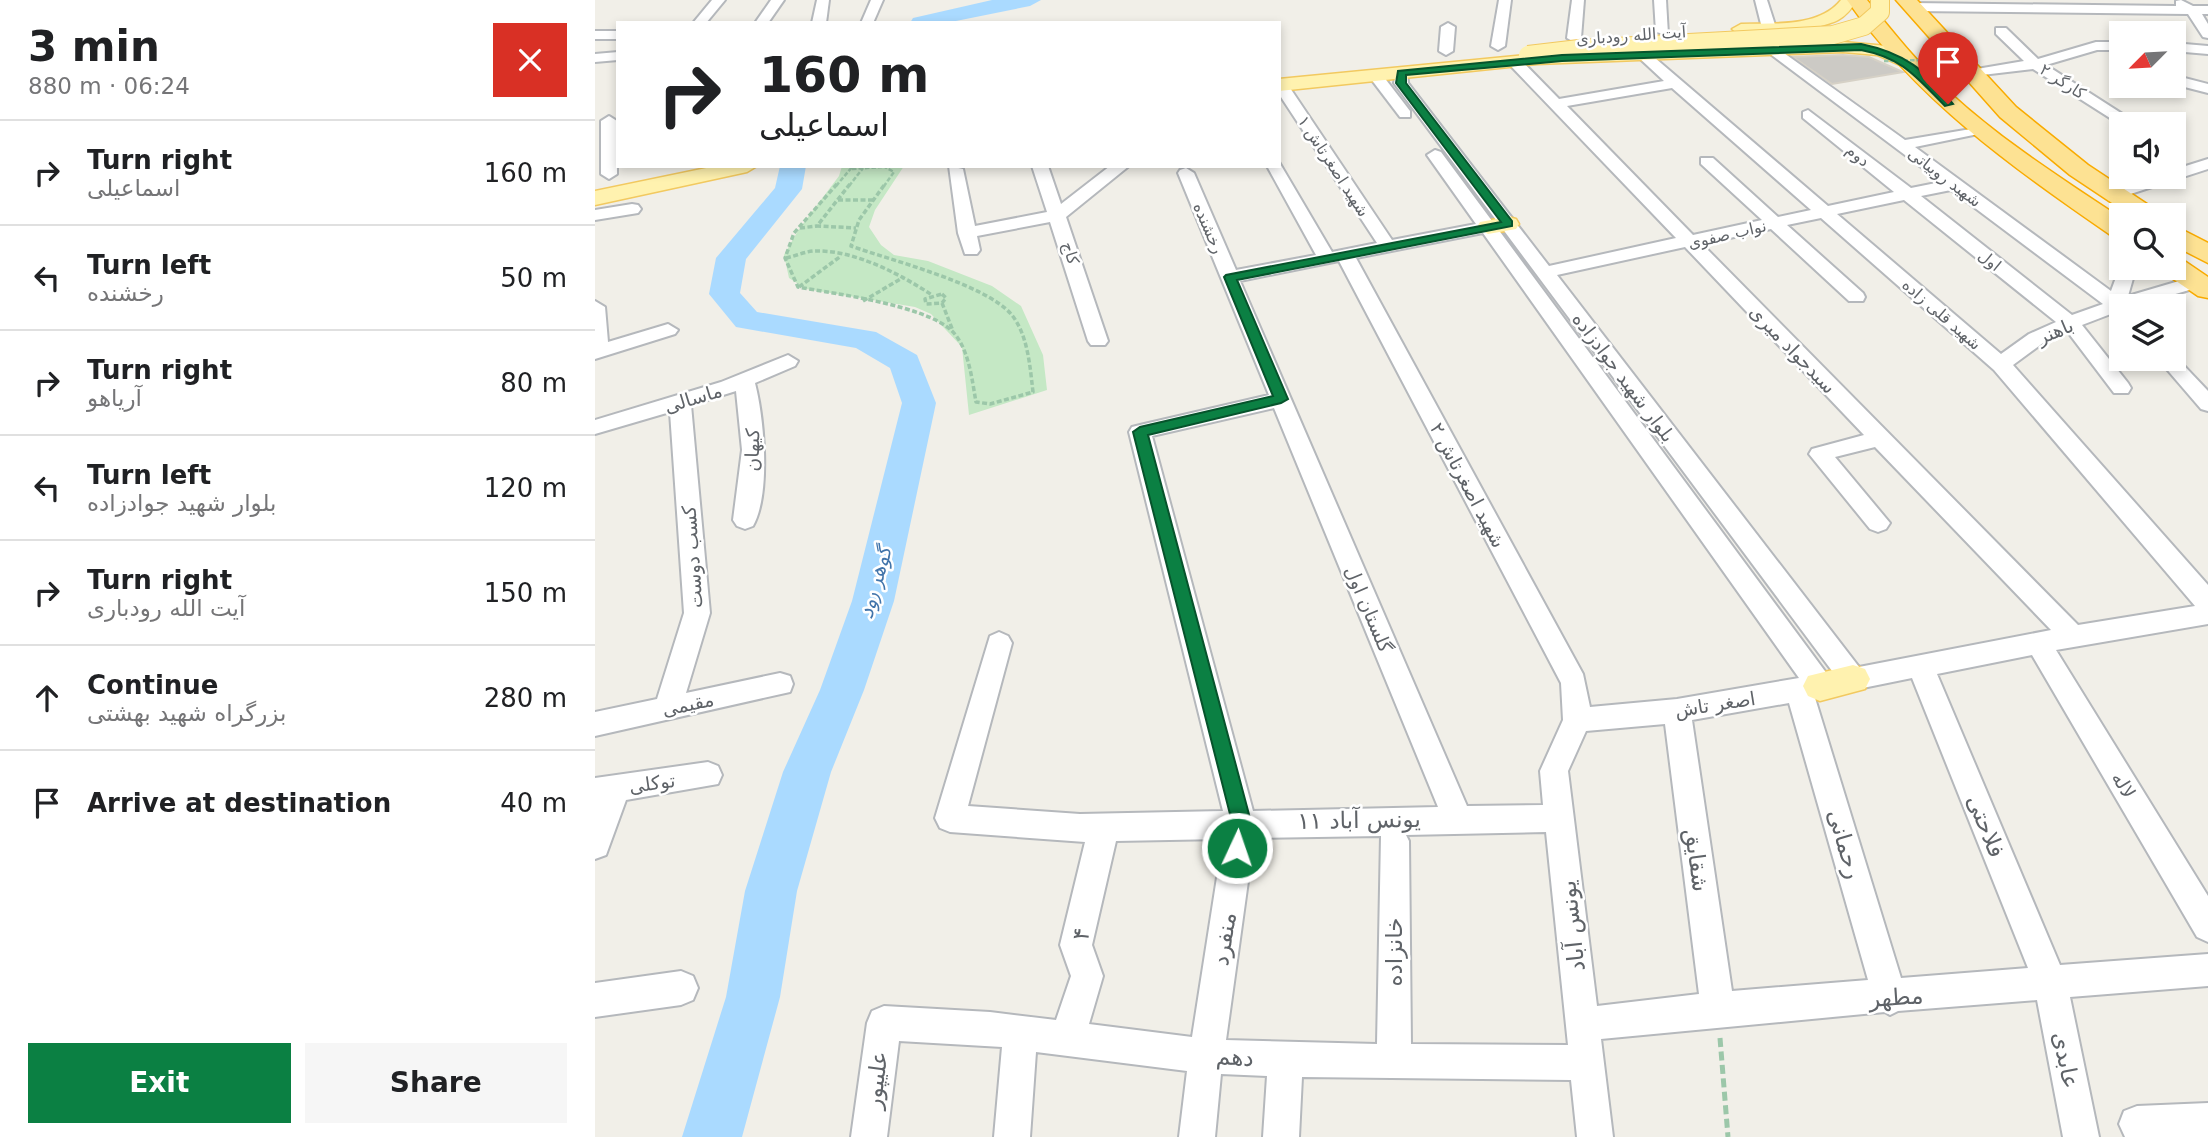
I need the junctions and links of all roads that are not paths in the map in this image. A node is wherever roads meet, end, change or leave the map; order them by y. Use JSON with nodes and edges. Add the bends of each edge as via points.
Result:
{"nodes":[{"id":1,"x":719,"y":0,"type":"edge"},
{"id":2,"x":778,"y":0,"type":"edge"},
{"id":3,"x":823,"y":0,"type":"edge"},
{"id":4,"x":877,"y":0,"type":"edge"},
{"id":5,"x":1505,"y":0,"type":"edge"},
{"id":6,"x":1578,"y":0,"type":"edge"},
{"id":7,"x":1660,"y":0,"type":"edge"},
{"id":8,"x":1761,"y":0,"type":"edge"},
{"id":9,"x":1849,"y":0,"type":"edge"},
{"id":10,"x":1857,"y":0,"type":"edge"},
{"id":11,"x":1880,"y":0,"type":"edge"},
{"id":12,"x":2175,"y":0,"type":"edge"},
{"id":13,"x":1909,"y":3,"type":"edge"},
{"id":14,"x":2191,"y":10,"type":"junction"},
{"id":15,"x":2208,"y":10,"type":"edge"},
{"id":16,"x":701,"y":21,"type":"edge"},
{"id":17,"x":762,"y":21,"type":"edge"},
{"id":18,"x":819,"y":21,"type":"edge"},
{"id":19,"x":867,"y":21,"type":"edge"},
{"id":20,"x":1448,"y":27,"type":"dead end"},
{"id":21,"x":1774,"y":28,"type":"junction"},
{"id":22,"x":2001,"y":30,"type":"dead end"},
{"id":23,"x":1663,"y":32,"type":"junction"},
{"id":24,"x":616,"y":34,"type":"edge"},
{"id":25,"x":2208,"y":34,"type":"edge"},
{"id":26,"x":595,"y":35,"type":"edge"},
{"id":27,"x":1574,"y":38,"type":"junction"},
{"id":28,"x":1497,"y":46,"type":"junction"},
{"id":29,"x":2109,"y":46,"type":"edge"},
{"id":30,"x":2186,"y":48,"type":"edge"},
{"id":31,"x":1778,"y":49,"type":"junction"},
{"id":32,"x":2208,"y":50,"type":"edge"},
{"id":33,"x":1445,"y":51,"type":"junction"},
{"id":34,"x":1643,"y":55,"type":"junction"},
{"id":35,"x":616,"y":56,"type":"edge"},
{"id":36,"x":595,"y":58,"type":"edge"},
{"id":37,"x":1521,"y":58,"type":"junction"},
{"id":38,"x":1909,"y":64,"type":"junction"},
{"id":39,"x":2035,"y":64,"type":"junction"},
{"id":40,"x":1967,"y":66,"type":"junction"},
{"id":41,"x":1281,"y":79,"type":"edge"},
{"id":42,"x":1281,"y":79,"type":"edge"},
{"id":43,"x":1390,"y":79,"type":"junction"},
{"id":44,"x":1281,"y":81,"type":"edge"},
{"id":45,"x":1675,"y":83,"type":"junction"},
{"id":46,"x":2186,"y":83,"type":"edge"},
{"id":47,"x":2208,"y":89,"type":"edge"},
{"id":48,"x":1555,"y":104,"type":"junction"},
{"id":49,"x":2111,"y":112,"type":"edge"},
{"id":50,"x":1808,"y":115,"type":"dead end"},
{"id":51,"x":607,"y":122,"type":"edge"},
{"id":52,"x":1978,"y":130,"type":"junction"},
{"id":53,"x":1902,"y":145,"type":"junction"},
{"id":54,"x":1707,"y":161,"type":"dead end"},
{"id":55,"x":2208,"y":164,"type":"edge"},
{"id":56,"x":645,"y":168,"type":"edge"},
{"id":57,"x":737,"y":168,"type":"edge"},
{"id":58,"x":1041,"y":168,"type":"edge"},
{"id":59,"x":1114,"y":168,"type":"edge"},
{"id":60,"x":1276,"y":168,"type":"edge"},
{"id":61,"x":955,"y":169,"type":"dead end"},
{"id":62,"x":2186,"y":172,"type":"edge"},
{"id":63,"x":1186,"y":173,"type":"dead end"},
{"id":64,"x":1954,"y":184,"type":"junction"},
{"id":65,"x":602,"y":186,"type":"edge"},
{"id":66,"x":2131,"y":189,"type":"edge"},
{"id":67,"x":2115,"y":194,"type":"junction"},
{"id":68,"x":1909,"y":195,"type":"junction"},
{"id":69,"x":2129,"y":203,"type":"edge"},
{"id":70,"x":632,"y":209,"type":"dead end"},
{"id":71,"x":1825,"y":213,"type":"junction"},
{"id":72,"x":595,"y":215,"type":"edge"},
{"id":73,"x":1058,"y":215,"type":"junction"},
{"id":74,"x":2109,"y":222,"type":"edge"},
{"id":75,"x":1772,"y":224,"type":"junction"},
{"id":76,"x":1498,"y":226,"type":"junction"},
{"id":77,"x":1690,"y":242,"type":"junction"},
{"id":78,"x":1388,"y":247,"type":"junction"},
{"id":79,"x":1336,"y":257,"type":"junction"},
{"id":80,"x":1545,"y":272,"type":"junction"},
{"id":81,"x":1230,"y":277,"type":"junction"},
{"id":82,"x":2193,"y":279,"type":"edge"},
{"id":83,"x":2153,"y":294,"type":"edge"},
{"id":84,"x":1856,"y":297,"type":"dead end"},
{"id":85,"x":2109,"y":300,"type":"edge"},
{"id":86,"x":595,"y":307,"type":"edge"},
{"id":87,"x":2109,"y":310,"type":"edge"},
{"id":88,"x":2071,"y":324,"type":"junction"},
{"id":89,"x":668,"y":330,"type":"dead end"},
{"id":90,"x":1098,"y":341,"type":"dead end"},
{"id":91,"x":597,"y":353,"type":"edge"},
{"id":92,"x":788,"y":361,"type":"dead end"},
{"id":93,"x":2001,"y":366,"type":"junction"},
{"id":94,"x":2179,"y":371,"type":"edge"},
{"id":95,"x":744,"y":380,"type":"junction"},
{"id":96,"x":2121,"y":388,"type":"dead end"},
{"id":97,"x":1281,"y":399,"type":"junction"},
{"id":98,"x":680,"y":403,"type":"junction"},
{"id":99,"x":2208,"y":404,"type":"edge"},
{"id":100,"x":595,"y":427,"type":"edge"},
{"id":101,"x":1880,"y":438,"type":"junction"},
{"id":102,"x":745,"y":520,"type":"dead end"},
{"id":103,"x":1878,"y":523,"type":"dead end"},
{"id":104,"x":2201,"y":582,"type":"edge"},
{"id":105,"x":2208,"y":605,"type":"edge"},
{"id":106,"x":2208,"y":614,"type":"edge"},
{"id":107,"x":2073,"y":636,"type":"junction"},
{"id":108,"x":999,"y":643,"type":"dead end"},
{"id":109,"x":2039,"y":644,"type":"junction"},
{"id":110,"x":1921,"y":667,"type":"junction"},
{"id":111,"x":780,"y":684,"type":"dead end"},
{"id":112,"x":1824,"y":685,"type":"junction"},
{"id":113,"x":669,"y":708,"type":"junction"},
{"id":114,"x":1677,"y":711,"type":"junction"},
{"id":115,"x":1577,"y":720,"type":"junction"},
{"id":116,"x":595,"y":724,"type":"edge"},
{"id":117,"x":708,"y":775,"type":"dead end"},
{"id":118,"x":606,"y":790,"type":"edge"},
{"id":119,"x":1457,"y":818,"type":"junction"},
{"id":120,"x":1560,"y":818,"type":"junction"},
{"id":121,"x":1241,"y":822,"type":"junction"},
{"id":122,"x":1104,"y":827,"type":"junction"},
{"id":123,"x":1394,"y":841,"type":"dead end"},
{"id":124,"x":595,"y":845,"type":"edge"},
{"id":125,"x":2208,"y":926,"type":"edge"},
{"id":126,"x":2208,"y":970,"type":"edge"},
{"id":127,"x":2051,"y":984,"type":"junction"},
{"id":128,"x":681,"y":988,"type":"dead end"},
{"id":129,"x":1890,"y":998,"type":"junction"},
{"id":130,"x":595,"y":1000,"type":"edge"},
{"id":131,"x":1718,"y":1009,"type":"junction"},
{"id":132,"x":884,"y":1023,"type":"joint"},
{"id":133,"x":1583,"y":1024,"type":"junction"},
{"id":134,"x":1020,"y":1033,"type":"junction"},
{"id":135,"x":1067,"y":1039,"type":"junction"},
{"id":136,"x":1206,"y":1056,"type":"junction"},
{"id":137,"x":1286,"y":1060,"type":"junction"},
{"id":138,"x":1395,"y":1063,"type":"junction"},
{"id":139,"x":1588,"y":1063,"type":"junction"},
{"id":140,"x":2208,"y":1121,"type":"edge"},
{"id":141,"x":2137,"y":1124,"type":"dead end"},
{"id":142,"x":869,"y":1137,"type":"edge"},
{"id":143,"x":1011,"y":1137,"type":"edge"},
{"id":144,"x":1198,"y":1137,"type":"edge"},
{"id":145,"x":1281,"y":1137,"type":"edge"},
{"id":146,"x":1595,"y":1137,"type":"edge"},
{"id":147,"x":2081,"y":1137,"type":"edge"}],
"edges":[{"from":1,"to":16,"type":"street"},
{"from":2,"to":17,"type":"street"},
{"from":3,"to":18,"type":"street"},
{"from":4,"to":19,"type":"street"},
{"from":5,"to":28,"type":"street"},
{"from":6,"to":27,"type":"street"},
{"from":7,"to":23,"type":"street"},
{"from":8,"to":21,"type":"street"},
{"from":9,"to":21,"type":"main road","name":"آیت الله رودباری","via":[[1828,19]]},
{"from":10,"to":38,"type":"highway"},
{"from":11,"to":37,"type":"main road","bridge":true,"via":[[1880,12],[1871,22],[1833,35],[1586,48]]},
{"from":12,"to":14,"type":"street"},
{"from":13,"to":14,"type":"street"},
{"from":13,"to":40,"type":"highway"},
{"from":14,"to":15,"type":"street"},
{"from":14,"to":25,"type":"street"},
{"from":20,"to":33,"type":"street"},
{"from":21,"to":23,"type":"main road","name":"آیت الله رودباری"},
{"from":21,"to":31,"type":"main road","via":[[1799,30],[1808,37],[1805,43]]},
{"from":22,"to":39,"type":"street","name":"کارگر ۲"},
{"from":23,"to":27,"type":"main road","name":"آیت الله رودباری"},
{"from":24,"to":26,"type":"street"},
{"from":27,"to":28,"type":"main road","name":"آیت الله رودباری"},
{"from":28,"to":33,"type":"main road","name":"آیت الله رودباری"},
{"from":29,"to":39,"type":"street"},
{"from":30,"to":32,"type":"street"},
{"from":31,"to":34,"type":"main road","name":"آیت الله رودباری"},
{"from":31,"to":38,"type":"main road","name":"آیت الله رودباری","via":[[1865,47]]},
{"from":31,"to":53,"type":"street","name":"شهید روبیاتی"},
{"from":33,"to":41,"type":"main road","name":"آیت الله رودباری"},
{"from":34,"to":37,"type":"main road","name":"آیت الله رودباری"},
{"from":34,"to":45,"type":"street","name":"شهید قلی زاده"},
{"from":35,"to":36,"type":"street"},
{"from":37,"to":43,"type":"main road","name":"آیت الله رودباری"},
{"from":37,"to":48,"type":"street","name":"سیدجواد میری"},
{"from":38,"to":52,"type":"highway"},
{"from":39,"to":40,"type":"street"},
{"from":39,"to":49,"type":"street","name":"کارگر ۲"},
{"from":40,"to":67,"type":"highway","via":[[2030,132]]},
{"from":42,"to":43,"type":"main road","name":"آیت الله رودباری"},
{"from":43,"to":76,"type":"street","name":"بلوار شهید جوادزاده"},
{"from":44,"to":78,"type":"street","name":"شهید اصغرتاش ۱"},
{"from":45,"to":48,"type":"street"},
{"from":45,"to":71,"type":"street","name":"شهید قلی زاده"},
{"from":46,"to":47,"type":"street"},
{"from":48,"to":77,"type":"street","name":"سیدجواد میری"},
{"from":50,"to":68,"type":"street","name":"دوم"},
{"from":51,"to":65,"type":"street"},
{"from":52,"to":53,"type":"street"},
{"from":52,"to":74,"type":"highway"},
{"from":53,"to":64,"type":"street","name":"شهید روبیاتی"},
{"from":54,"to":75,"type":"street"},
{"from":55,"to":62,"type":"street"},
{"from":56,"to":65,"type":"main road"},
{"from":57,"to":65,"type":"main road"},
{"from":58,"to":73,"type":"street","name":"کاج"},
{"from":59,"to":73,"type":"street"},
{"from":60,"to":79,"type":"street","name":"شهید اصغرتاش ۲"},
{"from":61,"to":73,"type":"street","via":[[969,242]]},
{"from":63,"to":81,"type":"street","name":"رخشنده"},
{"from":64,"to":68,"type":"street","name":"نواب صفوی"},
{"from":64,"to":85,"type":"street","name":"شهید روبیاتی"},
{"from":66,"to":67,"type":"street"},
{"from":67,"to":69,"type":"highway"},
{"from":68,"to":71,"type":"street","name":"نواب صفوی"},
{"from":68,"to":88,"type":"street","name":"اول"},
{"from":70,"to":72,"type":"street"},
{"from":71,"to":75,"type":"street","name":"نواب صفوی"},
{"from":71,"to":93,"type":"street","name":"شهید قلی زاده"},
{"from":73,"to":90,"type":"street","name":"کاج"},
{"from":75,"to":77,"type":"street","name":"نواب صفوی"},
{"from":75,"to":84,"type":"street"},
{"from":76,"to":78,"type":"street"},
{"from":76,"to":80,"type":"street","name":"بلوار شهید جوادزاده"},
{"from":76,"to":112,"type":"street"},
{"from":77,"to":80,"type":"street","name":"نواب صفوی"},
{"from":77,"to":101,"type":"street","name":"سیدجواد میری"},
{"from":78,"to":79,"type":"street"},
{"from":79,"to":81,"type":"street"},
{"from":79,"to":115,"type":"street","name":"شهید اصغرتاش ۲","via":[[1574,682]]},
{"from":80,"to":112,"type":"street","name":"بلوار شهید جوادزاده"},
{"from":81,"to":97,"type":"street","name":"رخشنده"},
{"from":82,"to":83,"type":"street","name":"باهنر"},
{"from":86,"to":91,"type":"street"},
{"from":87,"to":88,"type":"street","name":"باهنر"},
{"from":88,"to":93,"type":"street","name":"باهنر","via":[[2010,353]]},
{"from":88,"to":96,"type":"street"},
{"from":89,"to":91,"type":"street"},
{"from":92,"to":95,"type":"street","name":"ماسالی"},
{"from":93,"to":104,"type":"street","name":"شهید قلی زاده"},
{"from":94,"to":99,"type":"street"},
{"from":95,"to":98,"type":"street","name":"ماسالی"},
{"from":95,"to":102,"type":"street","name":"کیهان","via":[[754,437]]},
{"from":97,"to":119,"type":"street","name":"گلستان اول"},
{"from":97,"to":121,"type":"street","via":[[1140,432]]},
{"from":98,"to":100,"type":"street","name":"ماسالی"},
{"from":98,"to":113,"type":"street","name":"کسب دوست","via":[[697,613]]},
{"from":101,"to":103,"type":"street","via":[[1820,454]]},
{"from":101,"to":107,"type":"street","name":"سیدجواد میری"},
{"from":104,"to":105,"type":"street","name":"شهید قلی زاده"},
{"from":106,"to":107,"type":"street","name":"اصغر تاش"},
{"from":107,"to":109,"type":"street","name":"اصغر تاش"},
{"from":108,"to":122,"type":"street","name":"یونس آباد ۱۱","via":[[950,818]]},
{"from":109,"to":110,"type":"street","name":"اصغر تاش"},
{"from":109,"to":125,"type":"street","name":"لاله"},
{"from":110,"to":112,"type":"street","name":"اصغر تاش"},
{"from":110,"to":127,"type":"street","name":"فلاحتی"},
{"from":111,"to":113,"type":"street","name":"مقیمی"},
{"from":112,"to":114,"type":"street","name":"اصغر تاش"},
{"from":112,"to":129,"type":"street","name":"رحمانی"},
{"from":113,"to":116,"type":"street","name":"مقیمی"},
{"from":114,"to":115,"type":"street","name":"اصغر تاش"},
{"from":114,"to":131,"type":"street","name":"شقایق"},
{"from":115,"to":120,"type":"street","name":"یونس آباد","via":[[1555,771]]},
{"from":117,"to":118,"type":"street","name":"توکلی"},
{"from":118,"to":124,"type":"street"},
{"from":119,"to":120,"type":"street","name":"یونس آباد ۱۱"},
{"from":119,"to":121,"type":"street","name":"یونس آباد ۱۱"},
{"from":120,"to":133,"type":"street","name":"یونس آباد"},
{"from":121,"to":122,"type":"street","name":"یونس آباد ۱۱"},
{"from":121,"to":136,"type":"street","name":"منفرد"},
{"from":122,"to":135,"type":"street","name":"۴","via":[[1076,946],[1087,976]]},
{"from":123,"to":138,"type":"street","name":"خانزاده"},
{"from":126,"to":127,"type":"street","name":"مطهر"},
{"from":127,"to":129,"type":"street","name":"مطهر"},
{"from":127,"to":147,"type":"street","name":"عابدی"},
{"from":128,"to":130,"type":"street"},
{"from":129,"to":131,"type":"street","name":"مطهر"},
{"from":131,"to":133,"type":"street","name":"مطهر"},
{"from":132,"to":134,"type":"street","name":"دهم"},
{"from":132,"to":142,"type":"street","name":"علیپور"},
{"from":133,"to":139,"type":"street","name":"یونس آباد"},
{"from":134,"to":135,"type":"street","name":"دهم"},
{"from":134,"to":143,"type":"street"},
{"from":135,"to":136,"type":"street","name":"دهم"},
{"from":136,"to":137,"type":"street","name":"دهم"},
{"from":136,"to":144,"type":"street","name":"منفرد"},
{"from":137,"to":138,"type":"street","name":"دهم"},
{"from":137,"to":145,"type":"street"},
{"from":138,"to":139,"type":"street","name":"دهم"},
{"from":139,"to":146,"type":"street","name":"یونس آباد"},
{"from":140,"to":141,"type":"street"}]}
